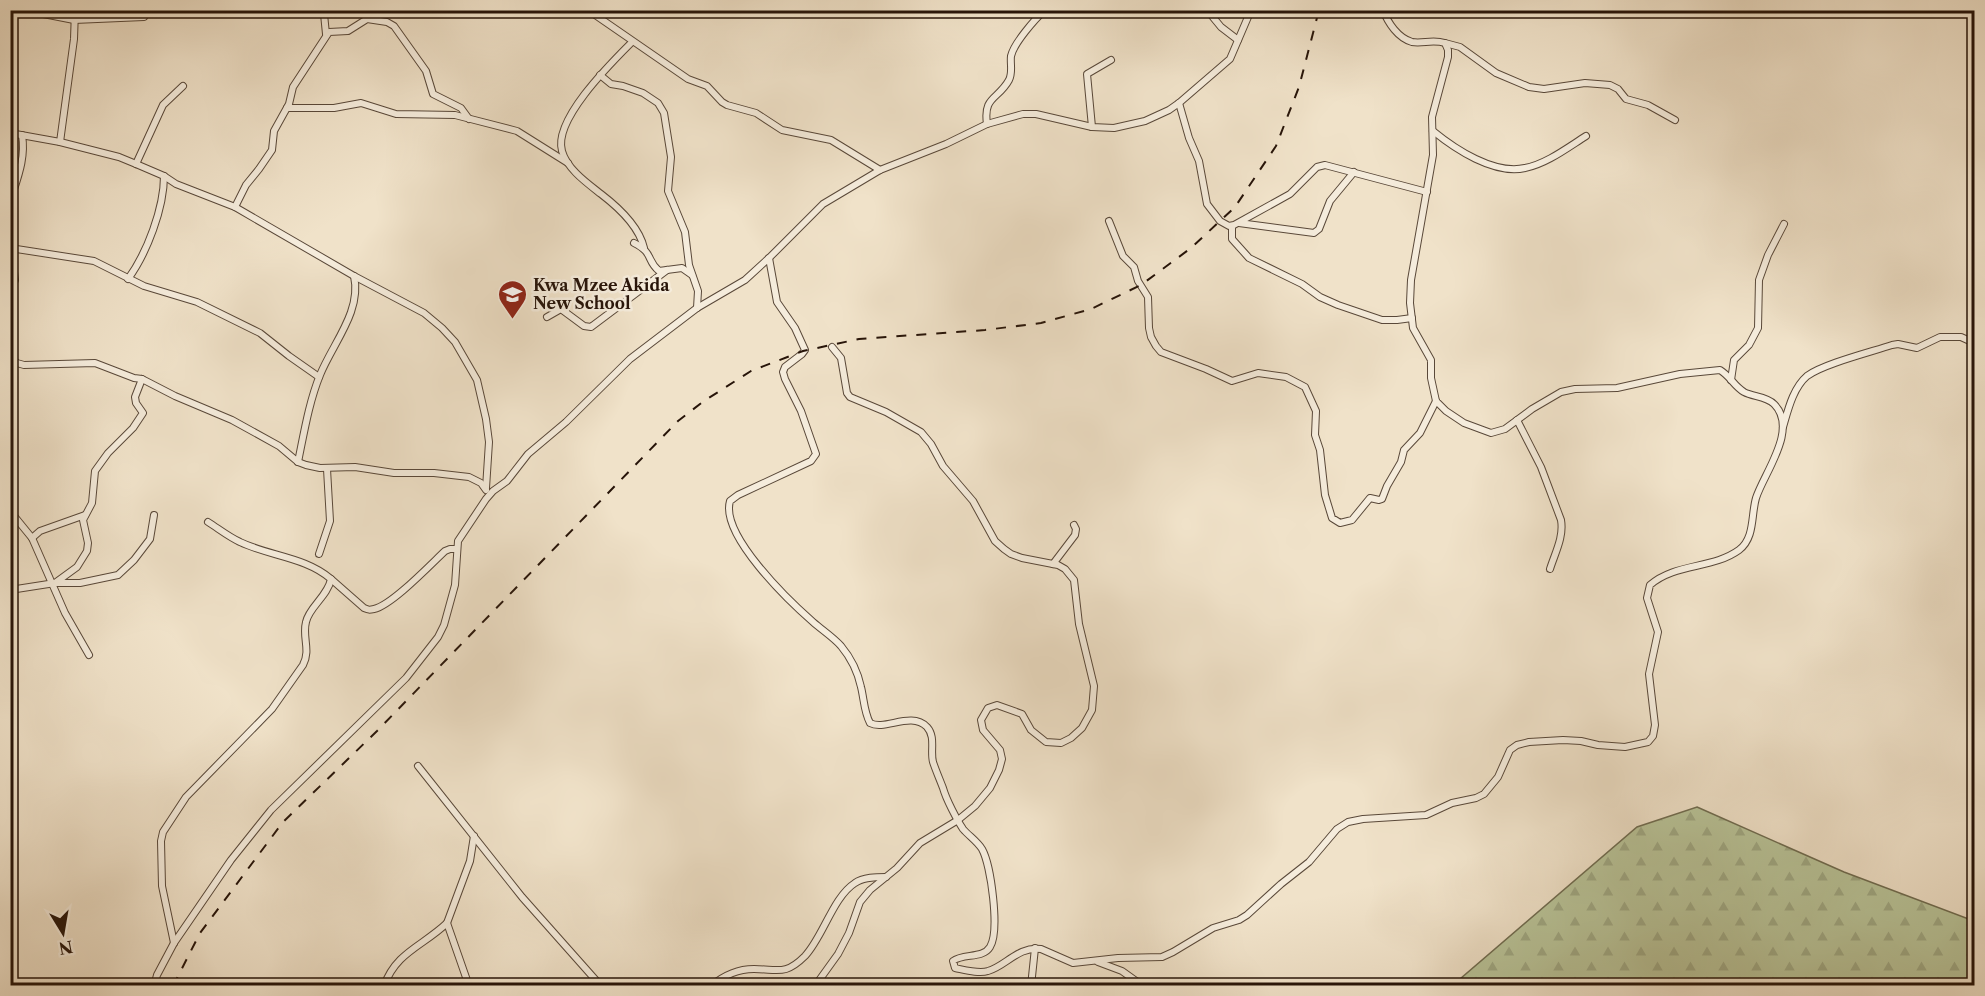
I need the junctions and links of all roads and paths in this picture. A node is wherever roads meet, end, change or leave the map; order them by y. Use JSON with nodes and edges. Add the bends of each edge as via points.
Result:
{"nodes":[{"id":1,"x":23,"y":10,"type":"edge"},
{"id":2,"x":75,"y":10,"type":"edge"},
{"id":3,"x":317,"y":10,"type":"edge"},
{"id":4,"x":588,"y":10,"type":"edge"},
{"id":5,"x":1046,"y":10,"type":"edge"},
{"id":6,"x":1207,"y":10,"type":"edge"},
{"id":7,"x":1251,"y":10,"type":"edge"},
{"id":8,"x":1383,"y":10,"type":"edge"},
{"id":9,"x":144,"y":17,"type":"dead end"},
{"id":10,"x":74,"y":20,"type":"junction"},
{"id":11,"x":326,"y":34,"type":"junction"},
{"id":12,"x":1238,"y":40,"type":"junction"},
{"id":13,"x":632,"y":42,"type":"junction"},
{"id":14,"x":1445,"y":43,"type":"junction"},
{"id":15,"x":1111,"y":60,"type":"dead end"},
{"id":16,"x":600,"y":75,"type":"junction"},
{"id":17,"x":183,"y":86,"type":"dead end"},
{"id":18,"x":1179,"y":104,"type":"junction"},
{"id":19,"x":287,"y":108,"type":"junction"},
{"id":20,"x":469,"y":119,"type":"junction"},
{"id":21,"x":1675,"y":120,"type":"dead end"},
{"id":22,"x":987,"y":124,"type":"junction"},
{"id":23,"x":1092,"y":127,"type":"junction"},
{"id":24,"x":1433,"y":131,"type":"junction"},
{"id":25,"x":10,"y":133,"type":"edge"},
{"id":26,"x":22,"y":135,"type":"junction"},
{"id":27,"x":1586,"y":136,"type":"dead end"},
{"id":28,"x":60,"y":142,"type":"junction"},
{"id":29,"x":568,"y":163,"type":"junction"},
{"id":30,"x":136,"y":164,"type":"junction"},
{"id":31,"x":880,"y":170,"type":"junction"},
{"id":32,"x":1354,"y":172,"type":"junction"},
{"id":33,"x":164,"y":176,"type":"junction"},
{"id":34,"x":12,"y":192,"type":"edge"},
{"id":35,"x":1426,"y":192,"type":"junction"},
{"id":36,"x":10,"y":202,"type":"edge"},
{"id":37,"x":236,"y":207,"type":"junction"},
{"id":38,"x":1109,"y":221,"type":"dead end"},
{"id":39,"x":1238,"y":223,"type":"junction"},
{"id":40,"x":1784,"y":224,"type":"dead end"},
{"id":41,"x":1232,"y":226,"type":"junction"},
{"id":42,"x":10,"y":238,"type":"edge"},
{"id":43,"x":634,"y":243,"type":"dead end"},
{"id":44,"x":11,"y":248,"type":"edge"},
{"id":45,"x":644,"y":248,"type":"junction"},
{"id":46,"x":770,"y":258,"type":"junction"},
{"id":47,"x":667,"y":270,"type":"junction"},
{"id":48,"x":692,"y":275,"type":"junction"},
{"id":49,"x":354,"y":276,"type":"junction"},
{"id":50,"x":128,"y":279,"type":"junction"},
{"id":51,"x":10,"y":294,"type":"edge"},
{"id":52,"x":697,"y":308,"type":"junction"},
{"id":53,"x":547,"y":317,"type":"dead end"},
{"id":54,"x":1412,"y":318,"type":"junction"},
{"id":55,"x":832,"y":347,"type":"dead end"},
{"id":56,"x":10,"y":357,"type":"edge"},
{"id":57,"x":1974,"y":373,"type":"edge"},
{"id":58,"x":319,"y":377,"type":"junction"},
{"id":59,"x":142,"y":379,"type":"junction"},
{"id":60,"x":1731,"y":381,"type":"junction"},
{"id":61,"x":1436,"y":401,"type":"junction"},
{"id":62,"x":1517,"y":420,"type":"junction"},
{"id":63,"x":1782,"y":432,"type":"junction"},
{"id":64,"x":298,"y":462,"type":"junction"},
{"id":65,"x":327,"y":468,"type":"junction"},
{"id":66,"x":486,"y":489,"type":"junction"},
{"id":67,"x":486,"y":499,"type":"junction"},
{"id":68,"x":10,"y":512,"type":"edge"},
{"id":69,"x":85,"y":515,"type":"junction"},
{"id":70,"x":154,"y":515,"type":"dead end"},
{"id":71,"x":208,"y":522,"type":"dead end"},
{"id":72,"x":1074,"y":525,"type":"dead end"},
{"id":73,"x":32,"y":538,"type":"junction"},
{"id":74,"x":457,"y":549,"type":"junction"},
{"id":75,"x":319,"y":554,"type":"dead end"},
{"id":76,"x":1053,"y":564,"type":"junction"},
{"id":77,"x":1550,"y":568,"type":"dead end"},
{"id":78,"x":331,"y":579,"type":"junction"},
{"id":79,"x":53,"y":583,"type":"junction"},
{"id":80,"x":10,"y":590,"type":"edge"},
{"id":81,"x":89,"y":655,"type":"dead end"},
{"id":82,"x":418,"y":766,"type":"dead end"},
{"id":83,"x":958,"y":820,"type":"junction"},
{"id":84,"x":474,"y":836,"type":"junction"},
{"id":85,"x":888,"y":876,"type":"junction"},
{"id":86,"x":447,"y":923,"type":"junction"},
{"id":87,"x":174,"y":943,"type":"junction"},
{"id":88,"x":1035,"y":948,"type":"junction"},
{"id":89,"x":1095,"y":961,"type":"junction"},
{"id":90,"x":154,"y":986,"type":"edge"},
{"id":91,"x":384,"y":986,"type":"edge"},
{"id":92,"x":469,"y":986,"type":"edge"},
{"id":93,"x":601,"y":986,"type":"edge"},
{"id":94,"x":711,"y":986,"type":"edge"},
{"id":95,"x":815,"y":986,"type":"edge"},
{"id":96,"x":1031,"y":986,"type":"edge"},
{"id":97,"x":1143,"y":986,"type":"edge"}],
"edges":[{"from":1,"to":10,"type":"street"},
{"from":2,"to":10,"type":"street"},
{"from":3,"to":11,"type":"street","via":[[324,14]]},
{"from":4,"to":13,"type":"street"},
{"from":5,"to":22,"type":"street","via":[[1014,50],[1010,78],[988,103]]},
{"from":6,"to":12,"type":"street"},
{"from":7,"to":12,"type":"street"},
{"from":8,"to":14,"type":"street","via":[[1400,36],[1412,42]]},
{"from":9,"to":10,"type":"street"},
{"from":10,"to":28,"type":"street"},
{"from":11,"to":19,"type":"street","via":[[293,87]]},
{"from":11,"to":20,"type":"street","via":[[348,31],[367,19],[390,22],[426,72],[433,94],[461,108]]},
{"from":12,"to":18,"type":"street","via":[[1224,66]]},
{"from":13,"to":16,"type":"street"},
{"from":13,"to":31,"type":"street","via":[[688,79],[707,86],[727,105],[756,113],[782,130],[831,140]]},
{"from":14,"to":21,"type":"street","via":[[1460,46],[1496,73],[1530,87],[1610,85],[1626,99],[1648,105]]},
{"from":14,"to":24,"type":"street","via":[[1448,57],[1434,104]]},
{"from":15,"to":23,"type":"street","via":[[1087,74]]},
{"from":16,"to":29,"type":"street","via":[[573,110],[560,140]]},
{"from":16,"to":48,"type":"street","via":[[611,84],[643,93],[664,113],[671,157],[668,192],[685,232]]},
{"from":17,"to":30,"type":"street","via":[[162,105]]},
{"from":18,"to":23,"type":"street","via":[[1132,125]]},
{"from":18,"to":41,"type":"street","via":[[1199,161],[1207,204],[1220,220]]},
{"from":19,"to":20,"type":"street","via":[[334,108],[361,103],[396,114],[444,114]]},
{"from":19,"to":37,"type":"street","via":[[275,127],[272,150],[246,185]]},
{"from":20,"to":29,"type":"street","via":[[517,131]]},
{"from":22,"to":23,"type":"street","via":[[1036,114]]},
{"from":22,"to":31,"type":"street"},
{"from":24,"to":27,"type":"street","via":[[1472,158],[1518,170],[1557,154]]},
{"from":24,"to":35,"type":"street"},
{"from":25,"to":26,"type":"street"},
{"from":26,"to":28,"type":"street"},
{"from":26,"to":34,"type":"street","via":[[22,168]]},
{"from":28,"to":30,"type":"street"},
{"from":29,"to":45,"type":"street","via":[[622,212]]},
{"from":30,"to":33,"type":"street"},
{"from":31,"to":46,"type":"street","via":[[823,204]]},
{"from":32,"to":35,"type":"street"},
{"from":32,"to":39,"type":"street","via":[[1325,165],[1317,167],[1290,194]]},
{"from":32,"to":39,"type":"street","via":[[1330,201],[1314,233]]},
{"from":33,"to":37,"type":"street"},
{"from":33,"to":50,"type":"street","via":[[160,211]]},
{"from":34,"to":36,"type":"street"},
{"from":35,"to":54,"type":"street","via":[[1411,280]]},
{"from":37,"to":49,"type":"street"},
{"from":38,"to":61,"type":"street","via":[[1123,256],[1134,267],[1148,297],[1150,338],[1161,352],[1227,380],[1262,373],[1286,377],[1308,391],[1316,414],[1315,435],[1325,495],[1335,521],[1352,520],[1370,498],[1382,499],[1404,450],[1420,433]]},
{"from":39,"to":41,"type":"street"},
{"from":40,"to":60,"type":"street","via":[[1759,280],[1758,328],[1734,360]]},
{"from":41,"to":54,"type":"street","via":[[1232,239],[1249,258],[1320,297],[1382,320]]},
{"from":42,"to":44,"type":"street"},
{"from":43,"to":45,"type":"street"},
{"from":44,"to":50,"type":"street","via":[[94,261]]},
{"from":44,"to":51,"type":"street","via":[[15,279]]},
{"from":45,"to":47,"type":"street","via":[[655,268]]},
{"from":46,"to":52,"type":"street","via":[[745,280]]},
{"from":46,"to":83,"type":"street","via":[[777,302],[805,349],[783,369],[816,454],[811,461],[730,501],[735,531],[751,557],[779,588],[840,645],[857,673],[870,723],[877,726],[900,721],[928,728],[933,762]]},
{"from":47,"to":48,"type":"street","via":[[682,268]]},
{"from":47,"to":53,"type":"street","via":[[591,327],[561,309]]},
{"from":48,"to":52,"type":"street","via":[[698,291]]},
{"from":49,"to":58,"type":"street","via":[[355,301]]},
{"from":49,"to":66,"type":"street","via":[[424,313],[455,342],[471,367],[489,442]]},
{"from":50,"to":58,"type":"street","via":[[197,302],[260,333]]},
{"from":52,"to":67,"type":"street","via":[[630,359]]},
{"from":54,"to":61,"type":"street","via":[[1418,339],[1431,360]]},
{"from":55,"to":76,"type":"street","via":[[842,358],[850,397],[921,432],[973,501],[995,541],[1017,557]]},
{"from":56,"to":59,"type":"street","via":[[24,365],[96,363]]},
{"from":57,"to":63,"type":"street","via":[[1972,342],[1961,337],[1940,337],[1917,348],[1892,345],[1806,377],[1791,400]]},
{"from":58,"to":64,"type":"street"},
{"from":59,"to":64,"type":"street","via":[[232,420],[279,446]]},
{"from":59,"to":69,"type":"street","via":[[135,397],[142,413],[134,428],[95,471],[92,503]]},
{"from":60,"to":62,"type":"street","via":[[1725,373],[1715,370],[1617,388],[1575,389],[1544,401]]},
{"from":60,"to":63,"type":"street","via":[[1747,394],[1771,401],[1781,418]]},
{"from":61,"to":62,"type":"street","via":[[1481,431],[1496,432]]},
{"from":62,"to":77,"type":"street","via":[[1541,467],[1561,520],[1563,529]]},
{"from":63,"to":89,"type":"street","via":[[1756,499],[1749,536],[1741,549],[1668,573],[1650,585],[1647,598],[1658,632],[1650,674],[1655,725],[1648,742],[1625,747],[1563,740],[1518,745],[1510,750],[1493,785],[1476,798],[1426,815],[1348,822],[1309,862],[1239,920],[1200,934],[1162,957]]},
{"from":64,"to":65,"type":"street"},
{"from":65,"to":66,"type":"street","via":[[470,477]]},
{"from":65,"to":75,"type":"street","via":[[330,521]]},
{"from":66,"to":67,"type":"street"},
{"from":67,"to":74,"type":"street","via":[[462,534]]},
{"from":68,"to":73,"type":"street"},
{"from":69,"to":73,"type":"street","via":[[40,531]]},
{"from":69,"to":79,"type":"street","via":[[87,551],[77,567]]},
{"from":70,"to":79,"type":"street","via":[[150,539],[118,575],[80,583]]},
{"from":71,"to":78,"type":"street","via":[[241,543],[296,561]]},
{"from":72,"to":76,"type":"street","via":[[1075,535]]},
{"from":73,"to":79,"type":"street"},
{"from":74,"to":78,"type":"street","via":[[445,551],[392,598],[370,610]]},
{"from":74,"to":87,"type":"street","via":[[455,585],[438,638],[406,678],[271,810]]},
{"from":76,"to":83,"type":"street","via":[[1065,569],[1076,586],[1079,624],[1094,686],[1092,710],[1071,738],[1046,742],[1031,730],[1022,714],[997,705],[988,708],[981,720],[983,730],[1000,750],[1002,759],[990,788]]},
{"from":78,"to":87,"type":"street","via":[[306,621],[308,650],[303,665],[272,709],[186,797],[163,832],[162,886]]},
{"from":79,"to":80,"type":"street"},
{"from":79,"to":81,"type":"street"},
{"from":82,"to":84,"type":"street"},
{"from":83,"to":85,"type":"street","via":[[920,843]]},
{"from":83,"to":88,"type":"street","via":[[986,859],[993,894],[994,932],[985,953],[957,958],[953,965],[962,970],[987,971]]},
{"from":84,"to":86,"type":"street","via":[[470,861]]},
{"from":84,"to":93,"type":"street"},
{"from":85,"to":94,"type":"street","via":[[854,883],[806,955],[788,969],[736,972]]},
{"from":85,"to":95,"type":"street","via":[[860,902],[838,954]]},
{"from":86,"to":91,"type":"street","via":[[399,958]]},
{"from":86,"to":92,"type":"street"},
{"from":87,"to":90,"type":"street"},
{"from":88,"to":89,"type":"street","via":[[1068,962]]},
{"from":88,"to":96,"type":"street"},
{"from":89,"to":97,"type":"street","via":[[1122,971]]}]}
